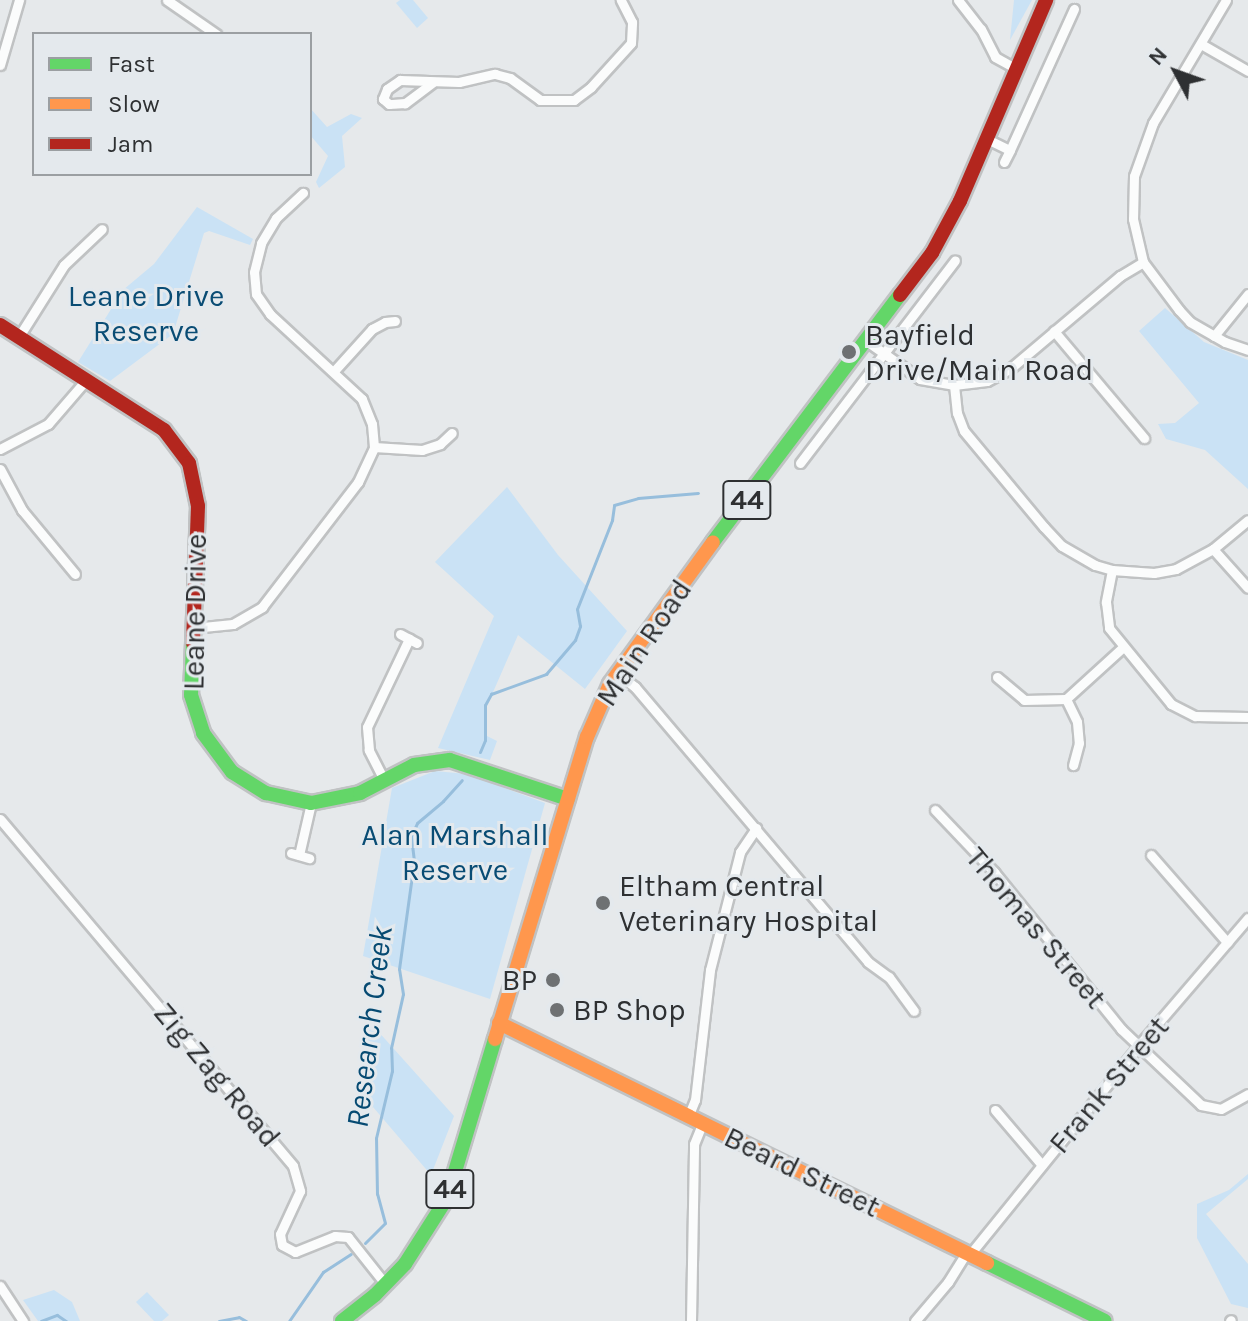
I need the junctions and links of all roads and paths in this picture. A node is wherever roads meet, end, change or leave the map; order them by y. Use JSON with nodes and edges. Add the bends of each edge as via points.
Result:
{"nodes":[{"id":1,"x":19,"y":0,"type":"edge"},
{"id":2,"x":167,"y":0,"type":"edge"},
{"id":3,"x":621,"y":0,"type":"edge"},
{"id":4,"x":958,"y":0,"type":"edge"},
{"id":5,"x":1046,"y":0,"type":"edge"},
{"id":6,"x":1226,"y":0,"type":"edge"},
{"id":7,"x":1074,"y":9,"type":"dead end"},
{"id":8,"x":222,"y":21,"type":"dead end"},
{"id":9,"x":213,"y":30,"type":"edge"},
{"id":10,"x":1201,"y":44,"type":"junction"},
{"id":11,"x":0,"y":65,"type":"edge"},
{"id":12,"x":1015,"y":68,"type":"junction"},
{"id":13,"x":1248,"y":71,"type":"edge"},
{"id":14,"x":432,"y":83,"type":"junction"},
{"id":15,"x":987,"y":139,"type":"junction"},
{"id":16,"x":1010,"y":150,"type":"junction"},
{"id":17,"x":1004,"y":162,"type":"dead end"},
{"id":18,"x":303,"y":193,"type":"dead end"},
{"id":19,"x":102,"y":229,"type":"dead end"},
{"id":20,"x":955,"y":260,"type":"dead end"},
{"id":21,"x":1143,"y":262,"type":"junction"},
{"id":22,"x":1248,"y":294,"type":"edge"},
{"id":23,"x":395,"y":321,"type":"dead end"},
{"id":24,"x":0,"y":325,"type":"edge"},
{"id":25,"x":1054,"y":331,"type":"junction"},
{"id":26,"x":1214,"y":336,"type":"junction"},
{"id":27,"x":18,"y":338,"type":"junction"},
{"id":28,"x":868,"y":342,"type":"junction"},
{"id":29,"x":1248,"y":350,"type":"edge"},
{"id":30,"x":884,"y":354,"type":"junction"},
{"id":31,"x":334,"y":371,"type":"junction"},
{"id":32,"x":86,"y":380,"type":"junction"},
{"id":33,"x":954,"y":385,"type":"junction"},
{"id":34,"x":452,"y":433,"type":"dead end"},
{"id":35,"x":1144,"y":438,"type":"dead end"},
{"id":36,"x":374,"y":447,"type":"junction"},
{"id":37,"x":0,"y":449,"type":"edge"},
{"id":38,"x":800,"y":463,"type":"dead end"},
{"id":39,"x":0,"y":469,"type":"edge"},
{"id":40,"x":1248,"y":520,"type":"edge"},
{"id":41,"x":1213,"y":549,"type":"junction"},
{"id":42,"x":1112,"y":570,"type":"junction"},
{"id":43,"x":75,"y":574,"type":"dead end"},
{"id":44,"x":1248,"y":588,"type":"edge"},
{"id":45,"x":193,"y":628,"type":"junction"},
{"id":46,"x":409,"y":638,"type":"dead end"},
{"id":47,"x":1122,"y":648,"type":"junction"},
{"id":48,"x":617,"y":673,"type":"junction"},
{"id":49,"x":997,"y":677,"type":"dead end"},
{"id":50,"x":1066,"y":699,"type":"junction"},
{"id":51,"x":1248,"y":717,"type":"edge"},
{"id":52,"x":1073,"y":765,"type":"dead end"},
{"id":53,"x":384,"y":780,"type":"junction"},
{"id":54,"x":568,"y":799,"type":"junction"},
{"id":55,"x":311,"y":803,"type":"junction"},
{"id":56,"x":935,"y":810,"type":"dead end"},
{"id":57,"x":0,"y":819,"type":"edge"},
{"id":58,"x":756,"y":828,"type":"junction"},
{"id":59,"x":300,"y":855,"type":"dead end"},
{"id":60,"x":1151,"y":855,"type":"dead end"},
{"id":61,"x":1248,"y":918,"type":"edge"},
{"id":62,"x":1227,"y":942,"type":"junction"},
{"id":63,"x":914,"y":1011,"type":"dead end"},
{"id":64,"x":499,"y":1023,"type":"junction"},
{"id":65,"x":1140,"y":1044,"type":"junction"},
{"id":66,"x":1248,"y":1094,"type":"edge"},
{"id":67,"x":995,"y":1110,"type":"dead end"},
{"id":68,"x":695,"y":1121,"type":"junction"},
{"id":69,"x":1042,"y":1165,"type":"junction"},
{"id":70,"x":969,"y":1252,"type":"junction"},
{"id":71,"x":386,"y":1285,"type":"junction"},
{"id":72,"x":0,"y":1286,"type":"edge"},
{"id":73,"x":23,"y":1321,"type":"edge"},
{"id":74,"x":342,"y":1321,"type":"edge"},
{"id":75,"x":691,"y":1321,"type":"edge"},
{"id":76,"x":915,"y":1321,"type":"edge"},
{"id":77,"x":1105,"y":1321,"type":"edge"}],
"edges":[{"from":1,"to":11,"type":"street"},
{"from":2,"to":9,"type":"street"},
{"from":3,"to":14,"type":"street","via":[[632,22],[631,43],[583,94],[564,102],[540,100],[500,74]]},
{"from":4,"to":12,"type":"street","via":[[995,57]]},
{"from":5,"to":12,"type":"street","name":"Main Road","number":"44"},
{"from":6,"to":10,"type":"street"},
{"from":7,"to":16,"type":"street"},
{"from":8,"to":9,"type":"street"},
{"from":10,"to":13,"type":"street"},
{"from":10,"to":21,"type":"street","via":[[1153,123],[1134,176],[1133,219]]},
{"from":12,"to":15,"type":"street","name":"Main Road","number":"44"},
{"from":14,"to":14,"type":"street","via":[[405,103],[383,99],[397,81]]},
{"from":15,"to":16,"type":"street"},
{"from":15,"to":28,"type":"street","name":"Main Road","number":"44","via":[[938,244]]},
{"from":16,"to":17,"type":"street"},
{"from":18,"to":31,"type":"street","via":[[266,234],[254,286],[270,314]]},
{"from":19,"to":27,"type":"street","via":[[68,260]]},
{"from":20,"to":30,"type":"street"},
{"from":21,"to":25,"type":"street"},
{"from":21,"to":26,"type":"street","via":[[1190,322]]},
{"from":22,"to":26,"type":"street"},
{"from":23,"to":31,"type":"street","via":[[376,326]]},
{"from":24,"to":27,"type":"street","name":"Leane Drive"},
{"from":25,"to":33,"type":"street","via":[[987,381]]},
{"from":25,"to":35,"type":"street"},
{"from":26,"to":29,"type":"street"},
{"from":27,"to":32,"type":"street","name":"Leane Drive"},
{"from":28,"to":30,"type":"street"},
{"from":28,"to":48,"type":"street","name":"Main Road","number":"44"},
{"from":30,"to":33,"type":"street","via":[[920,379]]},
{"from":30,"to":38,"type":"street"},
{"from":31,"to":36,"type":"street","via":[[367,407]]},
{"from":32,"to":37,"type":"street","via":[[48,424]]},
{"from":32,"to":45,"type":"street","name":"Leane Drive","via":[[164,430],[189,463],[198,506]]},
{"from":33,"to":42,"type":"street","via":[[964,431],[1044,527],[1078,557]]},
{"from":34,"to":36,"type":"street","via":[[430,448]]},
{"from":36,"to":45,"type":"street","via":[[358,482],[262,607],[233,624]]},
{"from":39,"to":43,"type":"street","via":[[22,510]]},
{"from":40,"to":41,"type":"street"},
{"from":41,"to":42,"type":"street","via":[[1176,569]]},
{"from":41,"to":44,"type":"street"},
{"from":42,"to":47,"type":"street","via":[[1106,602],[1109,628]]},
{"from":45,"to":55,"type":"street","name":"Leane Drive","via":[[191,695],[212,749],[232,772],[258,789]]},
{"from":46,"to":53,"type":"street","via":[[367,727],[369,750]]},
{"from":47,"to":50,"type":"street"},
{"from":47,"to":51,"type":"street","via":[[1171,704],[1195,716]]},
{"from":48,"to":54,"type":"street","name":"Main Road","number":"44","via":[[593,721]]},
{"from":48,"to":58,"type":"street","via":[[635,687]]},
{"from":49,"to":50,"type":"street","via":[[1024,700]]},
{"from":50,"to":52,"type":"street","via":[[1077,722]]},
{"from":53,"to":54,"type":"street","name":"Leane Drive","via":[[414,765],[450,760]]},
{"from":53,"to":55,"type":"street","name":"Leane Drive","via":[[351,797]]},
{"from":54,"to":64,"type":"street","name":"Main Road","number":"44"},
{"from":55,"to":59,"type":"street"},
{"from":56,"to":65,"type":"street","name":"Thomas Street","via":[[994,872],[1121,1029]]},
{"from":57,"to":71,"type":"street","name":"Zig Zag Road","via":[[293,1166],[300,1191],[282,1229],[282,1245],[295,1252],[344,1236]]},
{"from":58,"to":63,"type":"street"},
{"from":58,"to":68,"type":"street","via":[[740,852],[710,970]]},
{"from":60,"to":62,"type":"street"},
{"from":61,"to":62,"type":"street","name":"Frank Street"},
{"from":62,"to":65,"type":"street","name":"Frank Street"},
{"from":64,"to":68,"type":"street","name":"Beard Street"},
{"from":64,"to":71,"type":"street","name":"Main Road","number":"44","via":[[447,1198],[424,1239]]},
{"from":65,"to":66,"type":"street","name":"Thomas Street","via":[[1209,1109],[1221,1109]]},
{"from":65,"to":69,"type":"street","name":"Frank Street"},
{"from":67,"to":69,"type":"street"},
{"from":68,"to":70,"type":"street","name":"Beard Street"},
{"from":68,"to":75,"type":"street"},
{"from":69,"to":70,"type":"street","name":"Frank Street"},
{"from":70,"to":76,"type":"street","name":"Frank Street"},
{"from":70,"to":77,"type":"street","name":"Beard Street"},
{"from":71,"to":74,"type":"street","name":"Main Road","number":"44"},
{"from":72,"to":73,"type":"street"}]}
